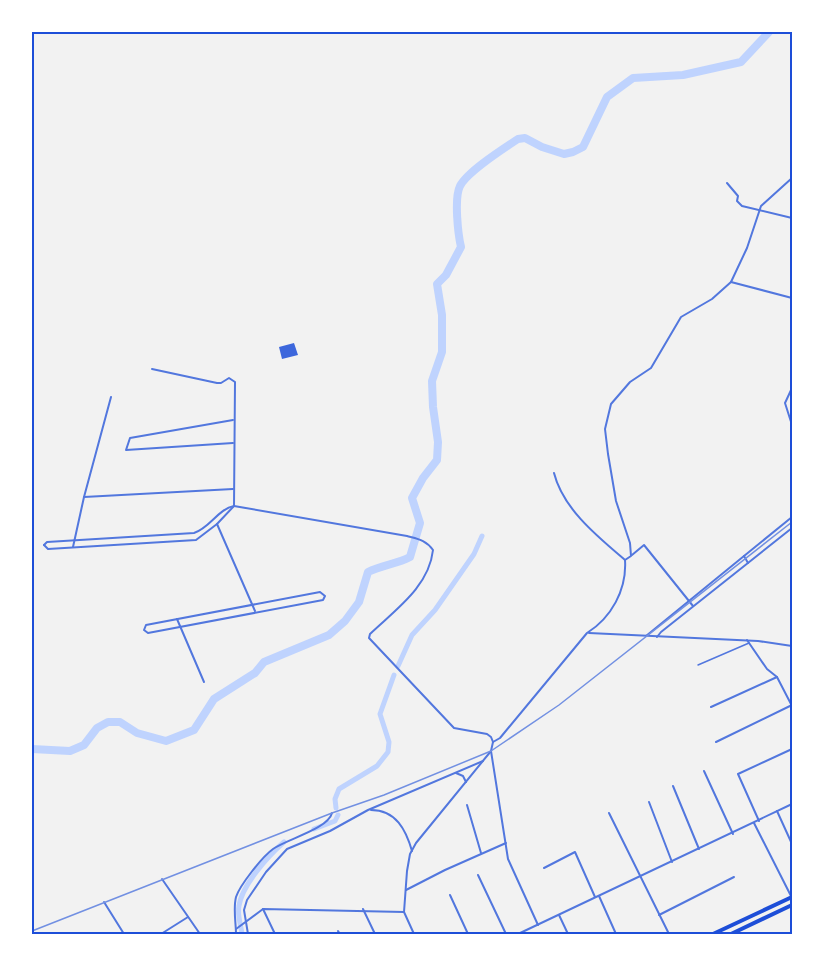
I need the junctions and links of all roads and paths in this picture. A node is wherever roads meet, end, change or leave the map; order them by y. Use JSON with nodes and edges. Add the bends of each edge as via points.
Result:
{"nodes":[{"id":1,"x":792,"y":178,"type":"edge"},
{"id":2,"x":727,"y":183,"type":"dead end"},
{"id":3,"x":761,"y":211,"type":"junction"},
{"id":4,"x":792,"y":218,"type":"edge"},
{"id":5,"x":732,"y":282,"type":"junction"},
{"id":6,"x":792,"y":298,"type":"edge"},
{"id":7,"x":152,"y":369,"type":"dead end"},
{"id":8,"x":792,"y":388,"type":"edge"},
{"id":9,"x":111,"y":397,"type":"dead end"},
{"id":10,"x":233,"y":420,"type":"junction"},
{"id":11,"x":792,"y":425,"type":"edge"},
{"id":12,"x":233,"y":443,"type":"junction"},
{"id":13,"x":554,"y":473,"type":"dead end"},
{"id":14,"x":233,"y":489,"type":"junction"},
{"id":15,"x":84,"y":497,"type":"junction"},
{"id":16,"x":234,"y":506,"type":"junction"},
{"id":17,"x":792,"y":517,"type":"edge"},
{"id":18,"x":218,"y":524,"type":"junction"},
{"id":19,"x":792,"y":528,"type":"edge"},
{"id":20,"x":73,"y":542,"type":"junction"},
{"id":21,"x":73,"y":548,"type":"junction"},
{"id":22,"x":631,"y":556,"type":"junction"},
{"id":23,"x":744,"y":556,"type":"junction"},
{"id":24,"x":625,"y":560,"type":"junction"},
{"id":25,"x":747,"y":563,"type":"junction"},
{"id":26,"x":688,"y":600,"type":"junction"},
{"id":27,"x":252,"y":604,"type":"junction"},
{"id":28,"x":693,"y":606,"type":"junction"},
{"id":29,"x":255,"y":611,"type":"junction"},
{"id":30,"x":177,"y":619,"type":"junction"},
{"id":31,"x":180,"y":627,"type":"junction"},
{"id":32,"x":587,"y":633,"type":"junction"},
{"id":33,"x":645,"y":636,"type":"junction"},
{"id":34,"x":657,"y":637,"type":"junction"},
{"id":35,"x":748,"y":641,"type":"junction"},
{"id":36,"x":792,"y":646,"type":"edge"},
{"id":37,"x":698,"y":665,"type":"dead end"},
{"id":38,"x":777,"y":677,"type":"junction"},
{"id":39,"x":204,"y":682,"type":"dead end"},
{"id":40,"x":792,"y":706,"type":"edge"},
{"id":41,"x":711,"y":707,"type":"dead end"},
{"id":42,"x":493,"y":742,"type":"junction"},
{"id":43,"x":716,"y":742,"type":"dead end"},
{"id":44,"x":792,"y":749,"type":"edge"},
{"id":45,"x":491,"y":751,"type":"junction"},
{"id":46,"x":483,"y":761,"type":"junction"},
{"id":47,"x":704,"y":771,"type":"dead end"},
{"id":48,"x":456,"y":772,"type":"junction"},
{"id":49,"x":466,"y":782,"type":"junction"},
{"id":50,"x":673,"y":786,"type":"dead end"},
{"id":51,"x":649,"y":802,"type":"dead end"},
{"id":52,"x":792,"y":804,"type":"edge"},
{"id":53,"x":467,"y":805,"type":"dead end"},
{"id":54,"x":368,"y":810,"type":"junction"},
{"id":55,"x":777,"y":811,"type":"junction"},
{"id":56,"x":332,"y":813,"type":"dead end"},
{"id":57,"x":609,"y":813,"type":"dead end"},
{"id":58,"x":759,"y":821,"type":"junction"},
{"id":59,"x":754,"y":824,"type":"junction"},
{"id":60,"x":733,"y":834,"type":"junction"},
{"id":61,"x":506,"y":843,"type":"junction"},
{"id":62,"x":792,"y":844,"type":"edge"},
{"id":63,"x":699,"y":849,"type":"junction"},
{"id":64,"x":412,"y":851,"type":"junction"},
{"id":65,"x":481,"y":853,"type":"junction"},
{"id":66,"x":672,"y":862,"type":"junction"},
{"id":67,"x":544,"y":868,"type":"dead end"},
{"id":68,"x":478,"y":875,"type":"dead end"},
{"id":69,"x":640,"y":877,"type":"junction"},
{"id":70,"x":734,"y":877,"type":"dead end"},
{"id":71,"x":162,"y":879,"type":"dead end"},
{"id":72,"x":405,"y":891,"type":"junction"},
{"id":73,"x":450,"y":895,"type":"dead end"},
{"id":74,"x":597,"y":897,"type":"junction"},
{"id":75,"x":792,"y":897,"type":"edge"},
{"id":76,"x":104,"y":902,"type":"dead end"},
{"id":77,"x":792,"y":905,"type":"edge"},
{"id":78,"x":263,"y":909,"type":"junction"},
{"id":79,"x":363,"y":909,"type":"junction"},
{"id":80,"x":404,"y":912,"type":"junction"},
{"id":81,"x":559,"y":915,"type":"junction"},
{"id":82,"x":659,"y":915,"type":"junction"},
{"id":83,"x":188,"y":917,"type":"junction"},
{"id":84,"x":244,"y":922,"type":"junction"},
{"id":85,"x":538,"y":925,"type":"junction"},
{"id":86,"x":237,"y":928,"type":"junction"},
{"id":87,"x":124,"y":934,"type":"edge"},
{"id":88,"x":161,"y":934,"type":"edge"},
{"id":89,"x":200,"y":934,"type":"edge"},
{"id":90,"x":236,"y":934,"type":"edge"},
{"id":91,"x":248,"y":934,"type":"edge"},
{"id":92,"x":275,"y":934,"type":"edge"},
{"id":93,"x":375,"y":934,"type":"edge"},
{"id":94,"x":414,"y":934,"type":"edge"},
{"id":95,"x":468,"y":934,"type":"edge"},
{"id":96,"x":506,"y":934,"type":"edge"},
{"id":97,"x":518,"y":934,"type":"edge"},
{"id":98,"x":568,"y":934,"type":"edge"},
{"id":99,"x":616,"y":934,"type":"edge"},
{"id":100,"x":669,"y":934,"type":"edge"},
{"id":101,"x":712,"y":934,"type":"edge"},
{"id":102,"x":731,"y":934,"type":"edge"}],
"edges":[{"from":1,"to":3,"type":"street","via":[[766,200]]},
{"from":2,"to":3,"type":"street","via":[[738,196],[738,203]]},
{"from":3,"to":4,"type":"street"},
{"from":3,"to":5,"type":"street"},
{"from":5,"to":6,"type":"street"},
{"from":5,"to":22,"type":"street","via":[[681,317],[651,368],[630,382],[611,404],[606,429],[608,454]]},
{"from":7,"to":10,"type":"street","via":[[217,383],[229,378],[235,381]]},
{"from":8,"to":11,"type":"street","via":[[785,403]]},
{"from":9,"to":15,"type":"street"},
{"from":10,"to":12,"type":"street"},
{"from":10,"to":12,"type":"street","via":[[130,438],[126,450]]},
{"from":12,"to":14,"type":"street"},
{"from":13,"to":24,"type":"street","via":[[568,504],[598,538]]},
{"from":14,"to":15,"type":"street"},
{"from":14,"to":16,"type":"street"},
{"from":15,"to":20,"type":"street"},
{"from":16,"to":18,"type":"street"},
{"from":16,"to":20,"type":"street","via":[[194,533]]},
{"from":16,"to":42,"type":"street","via":[[407,536],[422,540],[433,550],[420,585],[369,638],[454,728],[487,734]]},
{"from":17,"to":23,"type":"street"},
{"from":18,"to":21,"type":"street","via":[[196,540]]},
{"from":18,"to":27,"type":"street"},
{"from":19,"to":25,"type":"street"},
{"from":20,"to":21,"type":"street"},
{"from":20,"to":21,"type":"street","via":[[45,545],[48,549]]},
{"from":22,"to":24,"type":"street"},
{"from":22,"to":26,"type":"street","via":[[644,545]]},
{"from":23,"to":25,"type":"street"},
{"from":23,"to":26,"type":"street"},
{"from":24,"to":32,"type":"street","via":[[614,608]]},
{"from":25,"to":28,"type":"street"},
{"from":26,"to":28,"type":"street"},
{"from":26,"to":33,"type":"street"},
{"from":27,"to":29,"type":"street"},
{"from":27,"to":29,"type":"street","via":[[320,592],[325,596],[323,600]]},
{"from":27,"to":30,"type":"street"},
{"from":28,"to":34,"type":"street"},
{"from":29,"to":31,"type":"street"},
{"from":30,"to":31,"type":"street"},
{"from":30,"to":31,"type":"street","via":[[146,625],[144,630],[148,633]]},
{"from":31,"to":39,"type":"street"},
{"from":32,"to":33,"type":"street"},
{"from":32,"to":42,"type":"street"},
{"from":33,"to":34,"type":"street"},
{"from":34,"to":35,"type":"street"},
{"from":35,"to":36,"type":"street"},
{"from":35,"to":37,"type":"lane"},
{"from":35,"to":38,"type":"street"},
{"from":38,"to":40,"type":"street"},
{"from":38,"to":41,"type":"street"},
{"from":40,"to":43,"type":"street"},
{"from":42,"to":45,"type":"street"},
{"from":44,"to":58,"type":"street","via":[[738,774]]},
{"from":45,"to":46,"type":"street"},
{"from":45,"to":61,"type":"street"},
{"from":46,"to":48,"type":"street"},
{"from":46,"to":49,"type":"street"},
{"from":47,"to":60,"type":"street"},
{"from":48,"to":49,"type":"street"},
{"from":48,"to":54,"type":"street"},
{"from":49,"to":64,"type":"street"},
{"from":50,"to":63,"type":"street"},
{"from":51,"to":66,"type":"street"},
{"from":52,"to":55,"type":"street"},
{"from":53,"to":65,"type":"street"},
{"from":54,"to":64,"type":"street","via":[[380,810],[397,819]]},
{"from":54,"to":84,"type":"street","via":[[287,849],[277,858],[247,900]]},
{"from":55,"to":58,"type":"street"},
{"from":55,"to":62,"type":"street"},
{"from":56,"to":86,"type":"street","via":[[327,822],[273,849],[259,864],[237,894]]},
{"from":57,"to":69,"type":"street"},
{"from":58,"to":59,"type":"street"},
{"from":59,"to":60,"type":"street"},
{"from":59,"to":75,"type":"street"},
{"from":60,"to":63,"type":"street"},
{"from":61,"to":65,"type":"street"},
{"from":61,"to":85,"type":"street","via":[[508,859]]},
{"from":63,"to":66,"type":"street"},
{"from":64,"to":72,"type":"street"},
{"from":65,"to":72,"type":"street"},
{"from":66,"to":69,"type":"street"},
{"from":67,"to":74,"type":"street","via":[[575,852]]},
{"from":68,"to":96,"type":"street"},
{"from":69,"to":74,"type":"street"},
{"from":69,"to":82,"type":"street"},
{"from":70,"to":82,"type":"street"},
{"from":71,"to":83,"type":"street"},
{"from":72,"to":80,"type":"street"},
{"from":73,"to":95,"type":"street"},
{"from":74,"to":81,"type":"street"},
{"from":74,"to":99,"type":"street"},
{"from":75,"to":101,"type":"main road"},
{"from":76,"to":87,"type":"street"},
{"from":77,"to":102,"type":"main road"},
{"from":78,"to":79,"type":"street"},
{"from":78,"to":84,"type":"street"},
{"from":78,"to":92,"type":"street"},
{"from":79,"to":80,"type":"street"},
{"from":79,"to":93,"type":"street"},
{"from":80,"to":94,"type":"street"},
{"from":81,"to":85,"type":"street"},
{"from":81,"to":98,"type":"street"},
{"from":82,"to":100,"type":"street"},
{"from":83,"to":88,"type":"street"},
{"from":83,"to":89,"type":"street"},
{"from":84,"to":86,"type":"street"},
{"from":84,"to":91,"type":"street"},
{"from":85,"to":97,"type":"street"},
{"from":86,"to":90,"type":"street"}]}
